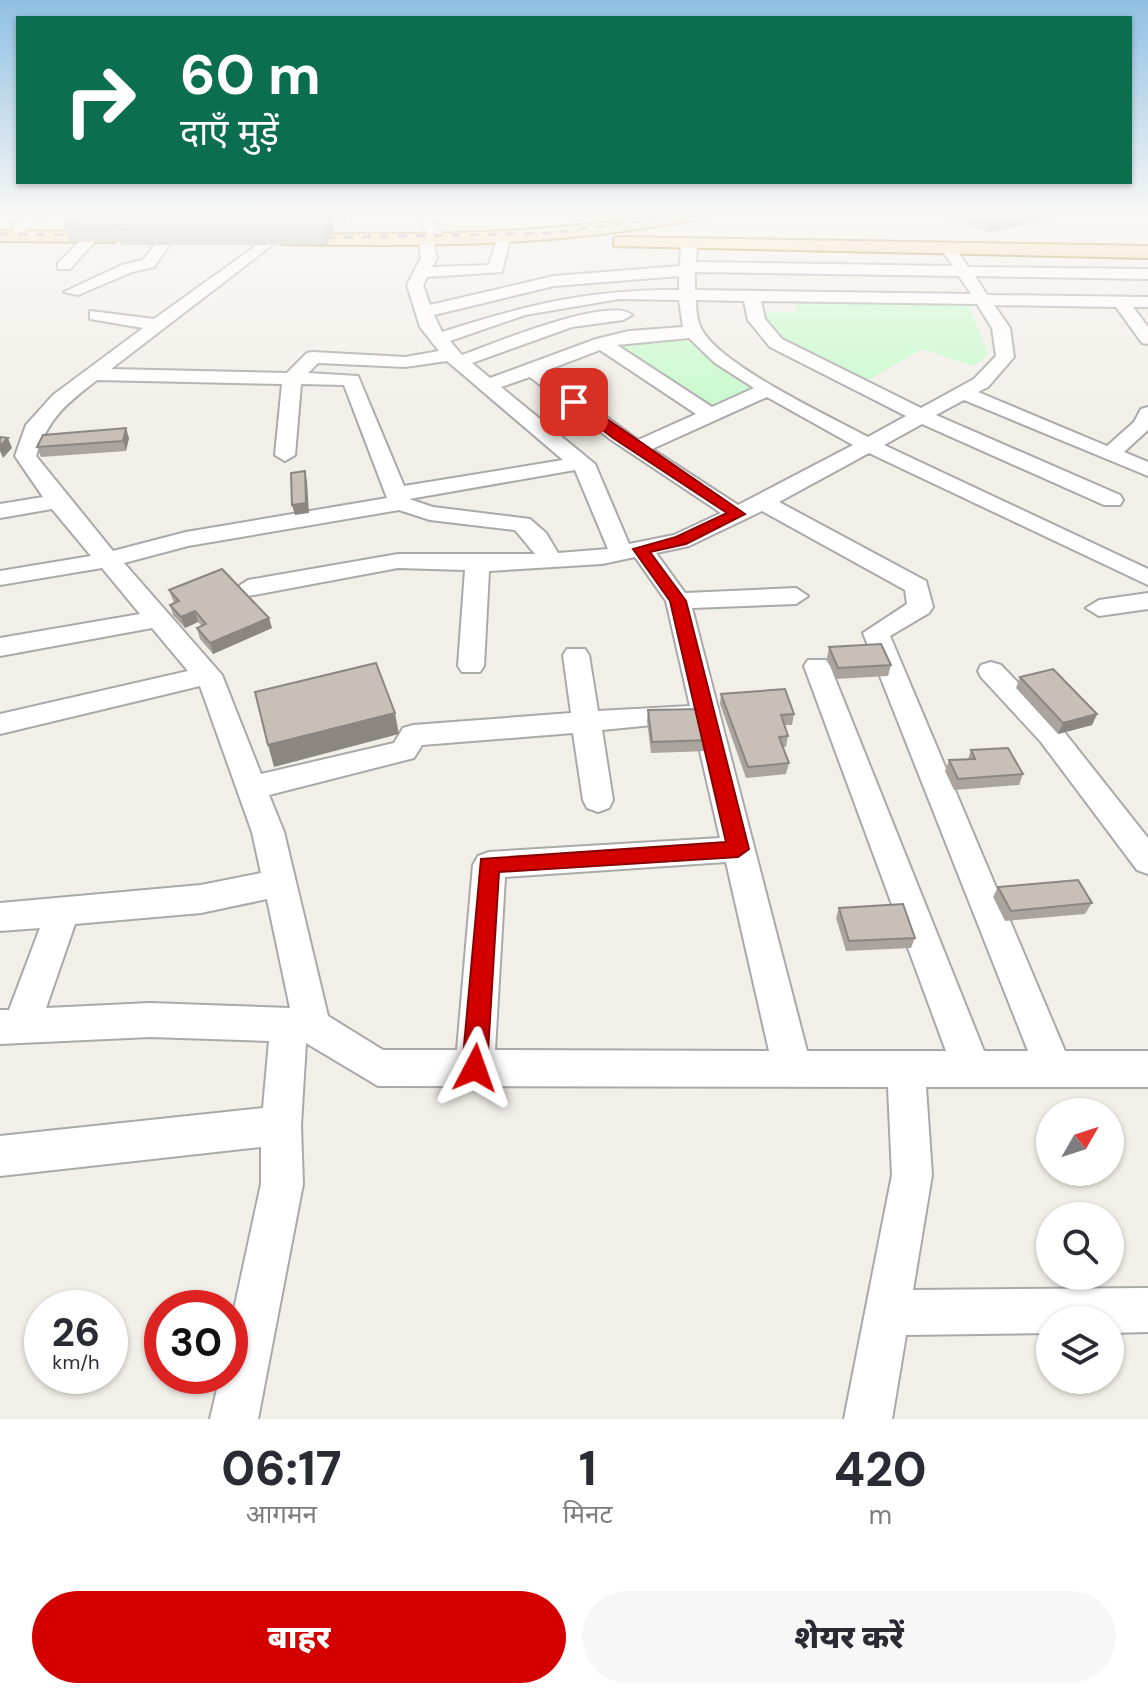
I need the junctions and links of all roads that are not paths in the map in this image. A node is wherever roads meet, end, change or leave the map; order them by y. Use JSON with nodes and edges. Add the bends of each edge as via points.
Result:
{"nodes":[{"id":1,"x":102,"y":279,"type":"edge"},
{"id":2,"x":208,"y":279,"type":"edge"},
{"id":3,"x":419,"y":279,"type":"edge"},
{"id":4,"x":545,"y":279,"type":"edge"},
{"id":5,"x":688,"y":279,"type":"edge"},
{"id":6,"x":968,"y":279,"type":"edge"},
{"id":7,"x":72,"y":292,"type":"dead end"},
{"id":8,"x":688,"y":293,"type":"junction"},
{"id":9,"x":751,"y":294,"type":"junction"},
{"id":10,"x":979,"y":298,"type":"junction"},
{"id":11,"x":1121,"y":302,"type":"junction"},
{"id":12,"x":1148,"y":302,"type":"edge"},
{"id":13,"x":423,"y":313,"type":"junction"},
{"id":14,"x":96,"y":315,"type":"dead end"},
{"id":15,"x":623,"y":315,"type":"dead end"},
{"id":16,"x":159,"y":325,"type":"junction"},
{"id":17,"x":693,"y":332,"type":"junction"},
{"id":18,"x":1148,"y":339,"type":"edge"},
{"id":19,"x":602,"y":343,"type":"junction"},
{"id":20,"x":450,"y":352,"type":"junction"},
{"id":21,"x":530,"y":368,"type":"junction"},
{"id":22,"x":94,"y":374,"type":"junction"},
{"id":23,"x":292,"y":379,"type":"junction"},
{"id":24,"x":485,"y":387,"type":"junction"},
{"id":25,"x":768,"y":389,"type":"junction"},
{"id":26,"x":963,"y":393,"type":"junction"},
{"id":27,"x":1148,"y":413,"type":"edge"},
{"id":28,"x":709,"y":414,"type":"junction"},
{"id":29,"x":921,"y":416,"type":"junction"},
{"id":30,"x":868,"y":445,"type":"junction"},
{"id":31,"x":636,"y":448,"type":"junction"},
{"id":32,"x":1110,"y":454,"type":"junction"},
{"id":33,"x":285,"y":455,"type":"dead end"},
{"id":34,"x":580,"y":463,"type":"junction"},
{"id":35,"x":1148,"y":470,"type":"edge"},
{"id":36,"x":398,"y":499,"type":"junction"},
{"id":37,"x":1112,"y":500,"type":"dead end"},
{"id":38,"x":57,"y":501,"type":"junction"},
{"id":39,"x":750,"y":508,"type":"junction"},
{"id":40,"x":0,"y":511,"type":"edge"},
{"id":41,"x":631,"y":551,"type":"junction"},
{"id":42,"x":108,"y":560,"type":"junction"},
{"id":43,"x":551,"y":561,"type":"junction"},
{"id":44,"x":477,"y":563,"type":"junction"},
{"id":45,"x":0,"y":578,"type":"edge"},
{"id":46,"x":1148,"y":578,"type":"edge"},
{"id":47,"x":248,"y":588,"type":"dead end"},
{"id":48,"x":796,"y":596,"type":"dead end"},
{"id":49,"x":678,"y":601,"type":"junction"},
{"id":50,"x":1148,"y":601,"type":"edge"},
{"id":51,"x":1099,"y":608,"type":"dead end"},
{"id":52,"x":158,"y":619,"type":"junction"},
{"id":53,"x":0,"y":647,"type":"edge"},
{"id":54,"x":576,"y":655,"type":"dead end"},
{"id":55,"x":471,"y":666,"type":"dead end"},
{"id":56,"x":817,"y":666,"type":"dead end"},
{"id":57,"x":991,"y":671,"type":"dead end"},
{"id":58,"x":208,"y":675,"type":"junction"},
{"id":59,"x":705,"y":712,"type":"junction"},
{"id":60,"x":586,"y":722,"type":"junction"},
{"id":61,"x":0,"y":724,"type":"edge"},
{"id":62,"x":251,"y":788,"type":"junction"},
{"id":63,"x":598,"y":800,"type":"dead end"},
{"id":64,"x":738,"y":849,"type":"junction"},
{"id":65,"x":1148,"y":861,"type":"edge"},
{"id":66,"x":278,"y":883,"type":"junction"},
{"id":67,"x":61,"y":914,"type":"junction"},
{"id":68,"x":0,"y":917,"type":"edge"},
{"id":69,"x":10,"y":1026,"type":"edge"},
{"id":70,"x":300,"y":1026,"type":"junction"},
{"id":71,"x":475,"y":1068,"type":"junction"},
{"id":72,"x":792,"y":1068,"type":"junction"},
{"id":73,"x":906,"y":1068,"type":"junction"},
{"id":74,"x":972,"y":1069,"type":"junction"},
{"id":75,"x":1054,"y":1069,"type":"junction"},
{"id":76,"x":1148,"y":1069,"type":"edge"},
{"id":77,"x":281,"y":1125,"type":"junction"},
{"id":78,"x":0,"y":1156,"type":"edge"},
{"id":79,"x":1148,"y":1310,"type":"edge"},
{"id":80,"x":887,"y":1313,"type":"junction"},
{"id":81,"x":234,"y":1419,"type":"edge"},
{"id":82,"x":868,"y":1419,"type":"edge"}],
"edges":[{"from":1,"to":7,"type":"street"},
{"from":2,"to":16,"type":"street"},
{"from":3,"to":13,"type":"street","via":[[415,285]]},
{"from":4,"to":13,"type":"street"},
{"from":5,"to":8,"type":"street"},
{"from":6,"to":10,"type":"street"},
{"from":8,"to":9,"type":"street"},
{"from":8,"to":17,"type":"street"},
{"from":8,"to":20,"type":"street","via":[[619,294],[522,311]]},
{"from":9,"to":10,"type":"street"},
{"from":9,"to":29,"type":"street","via":[[757,320],[776,343]]},
{"from":10,"to":11,"type":"street"},
{"from":10,"to":26,"type":"street","via":[[1001,328],[1005,357],[981,383]]},
{"from":11,"to":12,"type":"street"},
{"from":11,"to":18,"type":"street"},
{"from":13,"to":20,"type":"street"},
{"from":14,"to":16,"type":"street"},
{"from":15,"to":20,"type":"street","via":[[569,322]]},
{"from":16,"to":22,"type":"street"},
{"from":17,"to":19,"type":"street"},
{"from":17,"to":25,"type":"street"},
{"from":19,"to":21,"type":"street"},
{"from":19,"to":28,"type":"street"},
{"from":20,"to":23,"type":"street","via":[[405,362],[313,357]]},
{"from":20,"to":24,"type":"street"},
{"from":21,"to":24,"type":"street"},
{"from":21,"to":31,"type":"street"},
{"from":22,"to":23,"type":"street"},
{"from":22,"to":38,"type":"street","via":[[36,425],[25,456]]},
{"from":23,"to":33,"type":"street"},
{"from":23,"to":36,"type":"street","via":[[351,380]]},
{"from":24,"to":34,"type":"street"},
{"from":25,"to":28,"type":"street"},
{"from":25,"to":30,"type":"street"},
{"from":26,"to":29,"type":"street"},
{"from":26,"to":32,"type":"street"},
{"from":27,"to":32,"type":"street"},
{"from":28,"to":31,"type":"street"},
{"from":29,"to":30,"type":"street"},
{"from":29,"to":37,"type":"street"},
{"from":30,"to":39,"type":"street"},
{"from":30,"to":46,"type":"street"},
{"from":31,"to":39,"type":"street"},
{"from":32,"to":35,"type":"street"},
{"from":34,"to":36,"type":"street"},
{"from":34,"to":41,"type":"street"},
{"from":36,"to":42,"type":"street","via":[[186,539]]},
{"from":36,"to":43,"type":"street","via":[[430,513],[522,524]]},
{"from":38,"to":40,"type":"street"},
{"from":38,"to":42,"type":"street"},
{"from":39,"to":41,"type":"street","via":[[681,541]]},
{"from":39,"to":75,"type":"street","via":[[917,586],[920,607],[876,633]]},
{"from":41,"to":43,"type":"street"},
{"from":41,"to":49,"type":"street"},
{"from":42,"to":45,"type":"street"},
{"from":42,"to":52,"type":"street"},
{"from":43,"to":44,"type":"street"},
{"from":44,"to":47,"type":"street","via":[[398,561]]},
{"from":44,"to":55,"type":"street"},
{"from":48,"to":49,"type":"street"},
{"from":49,"to":59,"type":"street"},
{"from":50,"to":51,"type":"street"},
{"from":52,"to":53,"type":"street"},
{"from":52,"to":58,"type":"street"},
{"from":54,"to":60,"type":"street"},
{"from":56,"to":74,"type":"street"},
{"from":57,"to":65,"type":"street","via":[[1051,735]]},
{"from":58,"to":61,"type":"street"},
{"from":58,"to":62,"type":"street"},
{"from":59,"to":60,"type":"street"},
{"from":59,"to":64,"type":"street"},
{"from":60,"to":62,"type":"street","via":[[413,735],[404,751]]},
{"from":60,"to":63,"type":"street"},
{"from":62,"to":66,"type":"street","via":[[268,832]]},
{"from":64,"to":71,"type":"street","via":[[489,865]]},
{"from":64,"to":72,"type":"street"},
{"from":66,"to":67,"type":"street","via":[[201,899]]},
{"from":66,"to":70,"type":"street"},
{"from":67,"to":68,"type":"street"},
{"from":67,"to":69,"type":"street","via":[[37,988]]},
{"from":69,"to":70,"type":"street","via":[[150,1020]]},
{"from":70,"to":71,"type":"street","via":[[378,1068]]},
{"from":70,"to":77,"type":"street"},
{"from":71,"to":72,"type":"street"},
{"from":72,"to":73,"type":"street"},
{"from":73,"to":74,"type":"street"},
{"from":73,"to":80,"type":"street","via":[[912,1175]]},
{"from":74,"to":75,"type":"street"},
{"from":75,"to":76,"type":"street"},
{"from":77,"to":78,"type":"street"},
{"from":77,"to":81,"type":"street","via":[[282,1184]]},
{"from":79,"to":80,"type":"street"},
{"from":80,"to":82,"type":"street"}]}
